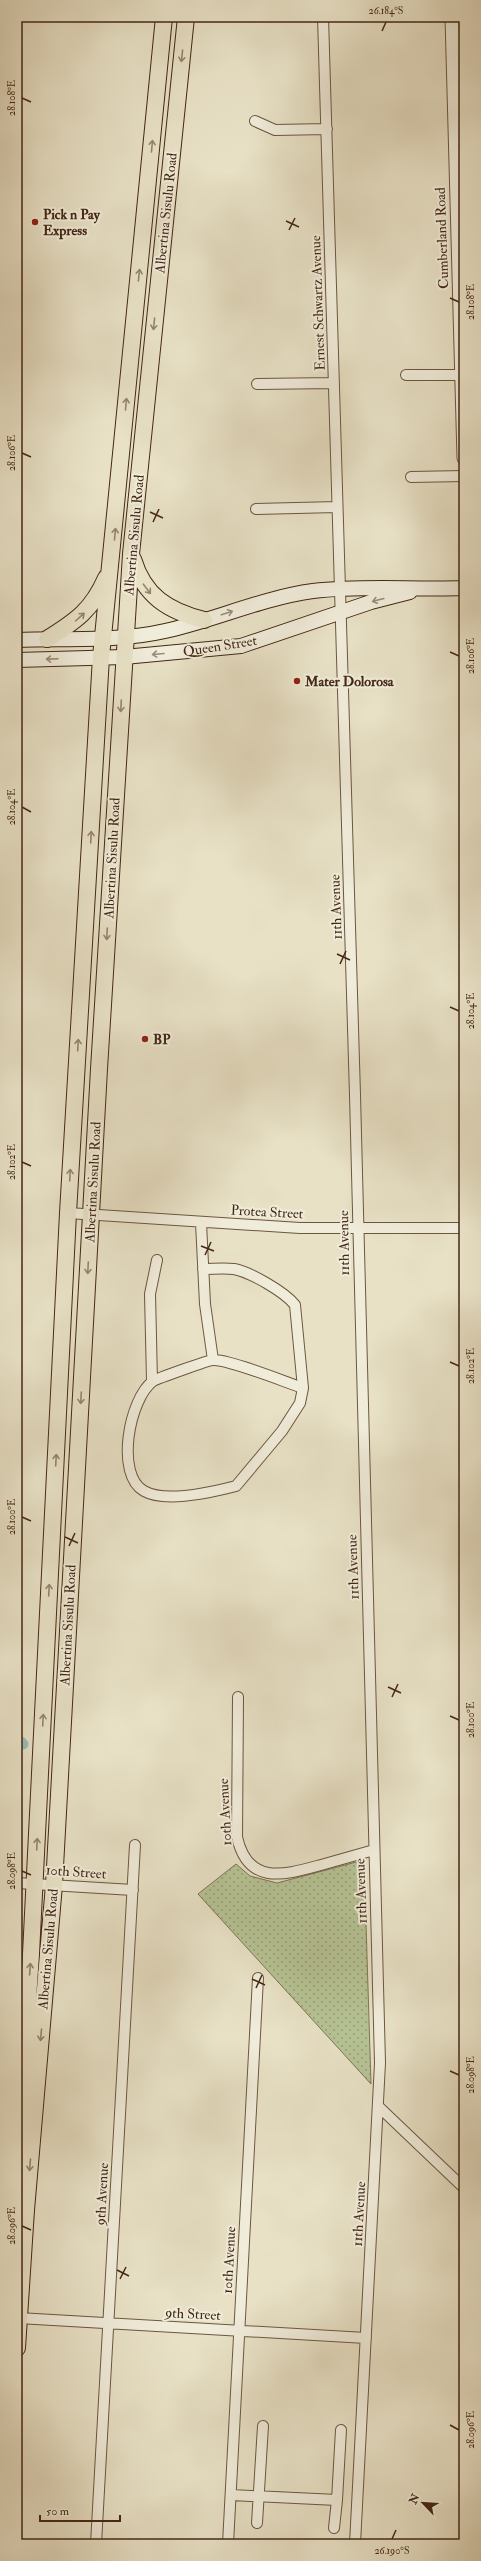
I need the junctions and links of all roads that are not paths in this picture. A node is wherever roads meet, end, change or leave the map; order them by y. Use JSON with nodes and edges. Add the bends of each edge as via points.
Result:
{"nodes":[{"id":1,"x":164,"y":17,"type":"edge"},
{"id":2,"x":186,"y":17,"type":"edge"},
{"id":3,"x":323,"y":17,"type":"edge"},
{"id":4,"x":452,"y":17,"type":"edge"},
{"id":5,"x":255,"y":121,"type":"dead end"},
{"id":6,"x":328,"y":129,"type":"junction"},
{"id":7,"x":406,"y":375,"type":"dead end"},
{"id":8,"x":462,"y":375,"type":"junction"},
{"id":9,"x":334,"y":383,"type":"junction"},
{"id":10,"x":256,"y":384,"type":"dead end"},
{"id":11,"x":464,"y":458,"type":"edge"},
{"id":12,"x":464,"y":476,"type":"edge"},
{"id":13,"x":411,"y":477,"type":"dead end"},
{"id":14,"x":337,"y":507,"type":"junction"},
{"id":15,"x":256,"y":509,"type":"dead end"},
{"id":16,"x":131,"y":554,"type":"junction"},
{"id":17,"x":112,"y":564,"type":"junction"},
{"id":18,"x":464,"y":588,"type":"edge"},
{"id":19,"x":340,"y":589,"type":"junction"},
{"id":20,"x":416,"y":590,"type":"junction"},
{"id":21,"x":342,"y":612,"type":"junction"},
{"id":22,"x":204,"y":620,"type":"junction"},
{"id":23,"x":126,"y":636,"type":"junction"},
{"id":24,"x":103,"y":638,"type":"junction"},
{"id":25,"x":47,"y":639,"type":"junction"},
{"id":26,"x":17,"y":640,"type":"edge"},
{"id":27,"x":101,"y":657,"type":"junction"},
{"id":28,"x":124,"y":657,"type":"junction"},
{"id":29,"x":17,"y":660,"type":"edge"},
{"id":30,"x":68,"y":1214,"type":"junction"},
{"id":31,"x":91,"y":1215,"type":"junction"},
{"id":32,"x":201,"y":1223,"type":"junction"},
{"id":33,"x":464,"y":1228,"type":"edge"},
{"id":34,"x":357,"y":1229,"type":"junction"},
{"id":35,"x":157,"y":1260,"type":"dead end"},
{"id":36,"x":203,"y":1269,"type":"junction"},
{"id":37,"x":213,"y":1360,"type":"junction"},
{"id":38,"x":152,"y":1382,"type":"junction"},
{"id":39,"x":303,"y":1388,"type":"junction"},
{"id":40,"x":238,"y":1697,"type":"dead end"},
{"id":41,"x":135,"y":1845,"type":"dead end"},
{"id":42,"x":374,"y":1850,"type":"junction"},
{"id":43,"x":17,"y":1882,"type":"edge"},
{"id":44,"x":35,"y":1883,"type":"junction"},
{"id":45,"x":54,"y":1884,"type":"junction"},
{"id":46,"x":133,"y":1890,"type":"junction"},
{"id":47,"x":258,"y":1978,"type":"dead end"},
{"id":48,"x":379,"y":2108,"type":"junction"},
{"id":49,"x":17,"y":2166,"type":"edge"},
{"id":50,"x":464,"y":2188,"type":"edge"},
{"id":51,"x":18,"y":2318,"type":"junction"},
{"id":52,"x":109,"y":2324,"type":"junction"},
{"id":53,"x":239,"y":2330,"type":"junction"},
{"id":54,"x":366,"y":2338,"type":"junction"},
{"id":55,"x":17,"y":2348,"type":"edge"},
{"id":56,"x":263,"y":2426,"type":"dead end"},
{"id":57,"x":341,"y":2430,"type":"dead end"},
{"id":58,"x":231,"y":2495,"type":"junction"},
{"id":59,"x":259,"y":2496,"type":"junction"},
{"id":60,"x":337,"y":2500,"type":"junction"},
{"id":61,"x":258,"y":2523,"type":"dead end"},
{"id":62,"x":334,"y":2528,"type":"dead end"},
{"id":63,"x":96,"y":2544,"type":"edge"},
{"id":64,"x":228,"y":2544,"type":"edge"},
{"id":65,"x":355,"y":2544,"type":"edge"}],
"edges":[{"from":17,"to":1,"type":"main road","name":"Albertina Sisulu Road","one_way":true},
{"from":2,"to":16,"type":"main road","name":"Albertina Sisulu Road","one_way":true},
{"from":3,"to":6,"type":"street","name":"Ernest Schwartz Avenue"},
{"from":4,"to":8,"type":"street","name":"Cumberland Road"},
{"from":5,"to":6,"type":"street","via":[[275,130]]},
{"from":6,"to":9,"type":"street","name":"Ernest Schwartz Avenue"},
{"from":7,"to":8,"type":"street"},
{"from":8,"to":11,"type":"street","name":"Cumberland Road"},
{"from":9,"to":10,"type":"street"},
{"from":9,"to":14,"type":"street","name":"Ernest Schwartz Avenue"},
{"from":12,"to":13,"type":"street"},
{"from":14,"to":15,"type":"street"},
{"from":14,"to":19,"type":"street","name":"Ernest Schwartz Avenue"},
{"from":16,"to":22,"type":"main road","one_way":true,"via":[[137,573],[152,596],[170,609]]},
{"from":16,"to":23,"type":"main road","name":"Albertina Sisulu Road"},
{"from":17,"to":24,"type":"main road","name":"Albertina Sisulu Road"},
{"from":25,"to":17,"type":"main road","one_way":true,"via":[[74,622],[91,606]]},
{"from":18,"to":20,"type":"main road","name":"Queen Street"},
{"from":19,"to":20,"type":"main road","name":"Queen Street","via":[[393,587]]},
{"from":19,"to":21,"type":"street","name":"11th Avenue"},
{"from":22,"to":19,"type":"main road","name":"Queen Street","one_way":true,"via":[[289,595]]},
{"from":20,"to":21,"type":"main road","name":"Queen Street","one_way":true},
{"from":21,"to":28,"type":"main road","name":"Queen Street","one_way":true,"via":[[241,646]]},
{"from":21,"to":34,"type":"street","name":"11th Avenue"},
{"from":22,"to":23,"type":"main road","name":"Queen Street","via":[[165,631]]},
{"from":23,"to":24,"type":"main road","name":"Queen Street"},
{"from":23,"to":28,"type":"main road","name":"Albertina Sisulu Road"},
{"from":24,"to":25,"type":"main road","name":"Queen Street"},
{"from":24,"to":27,"type":"main road","name":"Albertina Sisulu Road"},
{"from":25,"to":26,"type":"main road","name":"Queen Street"},
{"from":27,"to":28,"type":"main road","name":"Queen Street"},
{"from":27,"to":29,"type":"main road","name":"Queen Street","one_way":true},
{"from":30,"to":27,"type":"main road","name":"Albertina Sisulu Road","one_way":true},
{"from":28,"to":31,"type":"main road","name":"Albertina Sisulu Road","one_way":true},
{"from":30,"to":31,"type":"street","name":"Protea Street"},
{"from":44,"to":30,"type":"main road","name":"Albertina Sisulu Road","one_way":true},
{"from":31,"to":32,"type":"street","name":"Protea Street"},
{"from":31,"to":45,"type":"main road","name":"Albertina Sisulu Road","one_way":true},
{"from":32,"to":34,"type":"street","name":"Protea Street"},
{"from":32,"to":36,"type":"street"},
{"from":33,"to":34,"type":"street","name":"Protea Street"},
{"from":34,"to":42,"type":"street","name":"11th Avenue"},
{"from":35,"to":38,"type":"street","via":[[150,1294]]},
{"from":36,"to":37,"type":"street"},
{"from":36,"to":39,"type":"street","via":[[234,1269],[243,1272],[292,1301],[297,1311]]},
{"from":37,"to":38,"type":"street"},
{"from":37,"to":39,"type":"street"},
{"from":38,"to":39,"type":"street","via":[[128,1429],[131,1471],[133,1481],[140,1488],[164,1497],[236,1486],[282,1431],[300,1403]]},
{"from":40,"to":42,"type":"street","name":"10th Avenue","via":[[238,1837],[245,1859],[266,1874],[283,1875]]},
{"from":41,"to":46,"type":"street","name":"9th Avenue"},
{"from":42,"to":48,"type":"street","name":"11th Avenue"},
{"from":43,"to":44,"type":"street","name":"10th Street"},
{"from":44,"to":45,"type":"street","name":"10th Street"},
{"from":49,"to":44,"type":"main road","name":"Albertina Sisulu Road","one_way":true},
{"from":45,"to":46,"type":"street","name":"10th Street"},
{"from":45,"to":51,"type":"main road","name":"Albertina Sisulu Road","one_way":true},
{"from":46,"to":52,"type":"street","name":"9th Avenue"},
{"from":47,"to":53,"type":"street","name":"10th Avenue"},
{"from":48,"to":50,"type":"street"},
{"from":48,"to":54,"type":"street","name":"11th Avenue"},
{"from":51,"to":52,"type":"street","name":"9th Street"},
{"from":51,"to":55,"type":"main road","name":"Albertina Sisulu Road"},
{"from":52,"to":53,"type":"street","name":"9th Street"},
{"from":52,"to":63,"type":"street","name":"9th Avenue"},
{"from":53,"to":54,"type":"street","name":"9th Street"},
{"from":53,"to":58,"type":"street","name":"10th Avenue"},
{"from":54,"to":65,"type":"street","name":"11th Avenue"},
{"from":56,"to":59,"type":"street"},
{"from":57,"to":60,"type":"street"},
{"from":58,"to":59,"type":"street"},
{"from":58,"to":64,"type":"street","name":"10th Avenue"},
{"from":59,"to":60,"type":"street"},
{"from":59,"to":61,"type":"street"},
{"from":60,"to":62,"type":"street"}]}
